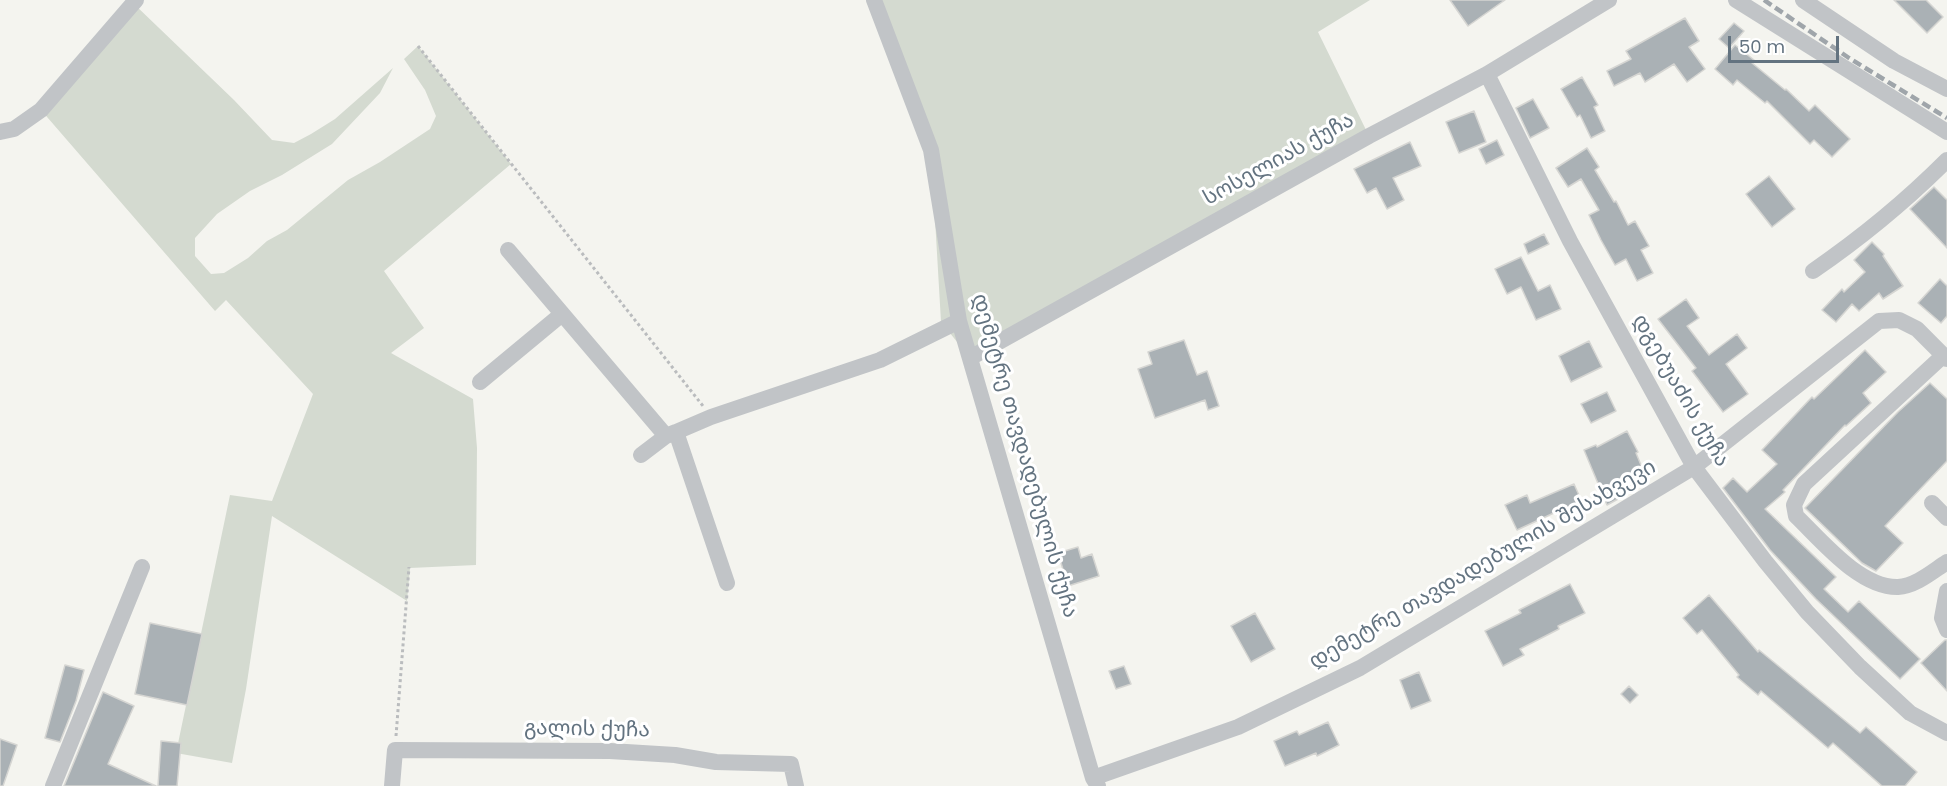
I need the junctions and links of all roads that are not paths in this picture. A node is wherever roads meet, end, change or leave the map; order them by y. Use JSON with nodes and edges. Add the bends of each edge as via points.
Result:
{"nodes":[{"id":1,"x":136,"y":0,"type":"edge"},
{"id":2,"x":874,"y":0,"type":"edge"},
{"id":3,"x":1609,"y":0,"type":"edge"},
{"id":4,"x":1736,"y":0,"type":"edge"},
{"id":5,"x":1803,"y":0,"type":"edge"},
{"id":6,"x":1487,"y":74,"type":"junction"},
{"id":7,"x":1947,"y":89,"type":"edge"},
{"id":8,"x":0,"y":132,"type":"edge"},
{"id":9,"x":1947,"y":132,"type":"edge"},
{"id":10,"x":1947,"y":160,"type":"edge"},
{"id":11,"x":508,"y":250,"type":"dead end"},
{"id":12,"x":1813,"y":271,"type":"dead end"},
{"id":13,"x":562,"y":314,"type":"junction"},
{"id":14,"x":959,"y":321,"type":"junction"},
{"id":15,"x":1945,"y":357,"type":"edge"},
{"id":16,"x":969,"y":358,"type":"junction"},
{"id":17,"x":480,"y":382,"type":"dead end"},
{"id":18,"x":671,"y":434,"type":"junction"},
{"id":19,"x":641,"y":455,"type":"dead end"},
{"id":20,"x":1694,"y":467,"type":"junction"},
{"id":21,"x":1932,"y":503,"type":"dead end"},
{"id":22,"x":1947,"y":518,"type":"edge"},
{"id":23,"x":1947,"y":561,"type":"edge"},
{"id":24,"x":142,"y":567,"type":"dead end"},
{"id":25,"x":727,"y":583,"type":"dead end"},
{"id":26,"x":1947,"y":591,"type":"edge"},
{"id":27,"x":1947,"y":630,"type":"edge"},
{"id":28,"x":1947,"y":732,"type":"edge"},
{"id":29,"x":1096,"y":782,"type":"edge"},
{"id":30,"x":53,"y":786,"type":"edge"},
{"id":31,"x":392,"y":786,"type":"edge"},
{"id":32,"x":796,"y":786,"type":"edge"}],
"edges":[{"from":1,"to":8,"type":"street","via":[[41,110],[14,129]]},
{"from":2,"to":14,"type":"street","name":"დემეტრე თავდადებულის ქუჩა","via":[[931,150]]},
{"from":3,"to":6,"type":"street","name":"სოსელიას ქუჩა"},
{"from":4,"to":9,"type":"street"},
{"from":5,"to":7,"type":"street","via":[[1894,61]]},
{"from":6,"to":16,"type":"street","name":"სოსელიას ქუჩა"},
{"from":6,"to":20,"type":"street","name":"დგებუაძის ქუჩა","via":[[1570,241]]},
{"from":10,"to":12,"type":"street","via":[[1851,245]]},
{"from":11,"to":13,"type":"street"},
{"from":13,"to":17,"type":"street"},
{"from":13,"to":18,"type":"street"},
{"from":14,"to":16,"type":"street","name":"დემეტრე თავდადებულის ქუჩა"},
{"from":14,"to":18,"type":"street","via":[[880,360]]},
{"from":15,"to":20,"type":"street","name":"დემეტრე თავდადებულის შესახვევი","via":[[1917,329],[1899,320],[1879,321]]},
{"from":15,"to":23,"type":"street","via":[[1804,484],[1794,505],[1796,516],[1853,570],[1878,584],[1899,587]]},
{"from":16,"to":29,"type":"street","name":"დემეტრე თავდადებულის ქუჩა"},
{"from":18,"to":19,"type":"street"},
{"from":18,"to":25,"type":"street"},
{"from":20,"to":28,"type":"street","name":"დგებუაძის ქუჩა","via":[[1765,561],[1860,667],[1910,713]]},
{"from":20,"to":29,"type":"street","name":"დემეტრე თავდადებულის შესახვევი","via":[[1360,668],[1238,727]]},
{"from":21,"to":22,"type":"street"},
{"from":24,"to":30,"type":"street"},
{"from":26,"to":27,"type":"street","via":[[1942,618]]},
{"from":31,"to":32,"type":"street","name":"გალის ქუჩა","via":[[395,750],[610,751],[716,762],[791,764]]}]}
